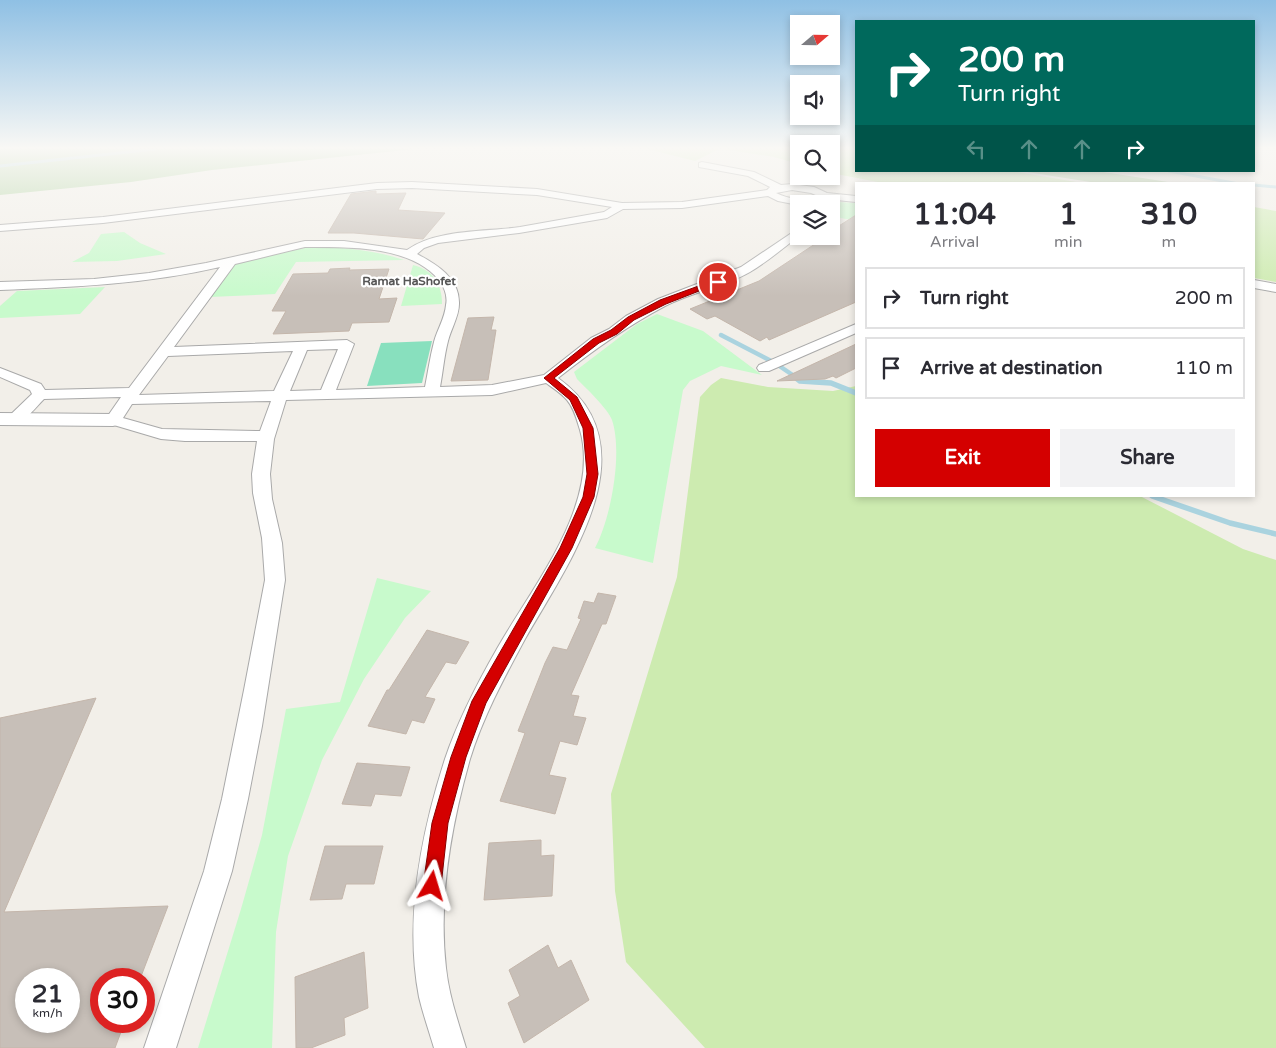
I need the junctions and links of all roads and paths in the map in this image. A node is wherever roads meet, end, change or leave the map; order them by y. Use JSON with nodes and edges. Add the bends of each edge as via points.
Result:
{"nodes":[{"id":1,"x":273,"y":198,"type":"edge"},
{"id":2,"x":573,"y":198,"type":"edge"},
{"id":3,"x":726,"y":198,"type":"edge"},
{"id":4,"x":622,"y":206,"type":"junction"},
{"id":5,"x":0,"y":228,"type":"edge"},
{"id":6,"x":790,"y":238,"type":"edge"},
{"id":7,"x":409,"y":254,"type":"junction"},
{"id":8,"x":230,"y":262,"type":"junction"},
{"id":9,"x":1255,"y":284,"type":"edge"},
{"id":10,"x":0,"y":286,"type":"edge"},
{"id":11,"x":1276,"y":288,"type":"edge"},
{"id":12,"x":855,"y":328,"type":"edge"},
{"id":13,"x":302,"y":346,"type":"junction"},
{"id":14,"x":164,"y":352,"type":"junction"},
{"id":15,"x":764,"y":368,"type":"dead end"},
{"id":16,"x":0,"y":372,"type":"edge"},
{"id":17,"x":549,"y":378,"type":"junction"},
{"id":18,"x":432,"y":392,"type":"junction"},
{"id":19,"x":327,"y":394,"type":"junction"},
{"id":20,"x":40,"y":395,"type":"junction"},
{"id":21,"x":130,"y":396,"type":"junction"},
{"id":22,"x":279,"y":396,"type":"junction"},
{"id":23,"x":7,"y":419,"type":"edge"},
{"id":24,"x":113,"y":420,"type":"junction"},
{"id":25,"x":268,"y":436,"type":"junction"},
{"id":26,"x":160,"y":1048,"type":"edge"},
{"id":27,"x":450,"y":1048,"type":"edge"}],
"edges":[{"from":1,"to":5,"type":"street","via":[[103,220]]},
{"from":2,"to":4,"type":"street"},
{"from":3,"to":4,"type":"street","via":[[682,205]]},
{"from":4,"to":7,"type":"street","via":[[607,215],[436,240]]},
{"from":6,"to":17,"type":"street","via":[[745,270],[663,302],[631,319],[596,341]]},
{"from":7,"to":8,"type":"street","via":[[372,247],[305,244]]},
{"from":7,"to":18,"type":"street","via":[[435,268],[452,293],[453,305],[441,342]]},
{"from":8,"to":10,"type":"street","via":[[122,281]]},
{"from":8,"to":14,"type":"street"},
{"from":9,"to":11,"type":"street"},
{"from":12,"to":15,"type":"street"},
{"from":13,"to":14,"type":"street"},
{"from":13,"to":19,"type":"street","via":[[347,344]]},
{"from":13,"to":22,"type":"street"},
{"from":14,"to":21,"type":"street"},
{"from":16,"to":20,"type":"street","via":[[36,388]]},
{"from":17,"to":18,"type":"street","via":[[492,390]]},
{"from":17,"to":27,"type":"street","via":[[574,399],[581,411],[588,428],[593,474],[588,497],[566,548],[480,701],[459,757],[440,823],[429,946],[435,996]]},
{"from":18,"to":19,"type":"street"},
{"from":19,"to":22,"type":"street"},
{"from":20,"to":21,"type":"street"},
{"from":20,"to":23,"type":"street"},
{"from":21,"to":22,"type":"street"},
{"from":21,"to":24,"type":"street"},
{"from":22,"to":25,"type":"street"},
{"from":23,"to":24,"type":"street"},
{"from":24,"to":25,"type":"street","via":[[161,434]]},
{"from":25,"to":26,"type":"street","via":[[261,472],[262,493],[275,580],[225,843],[200,931]]}]}
